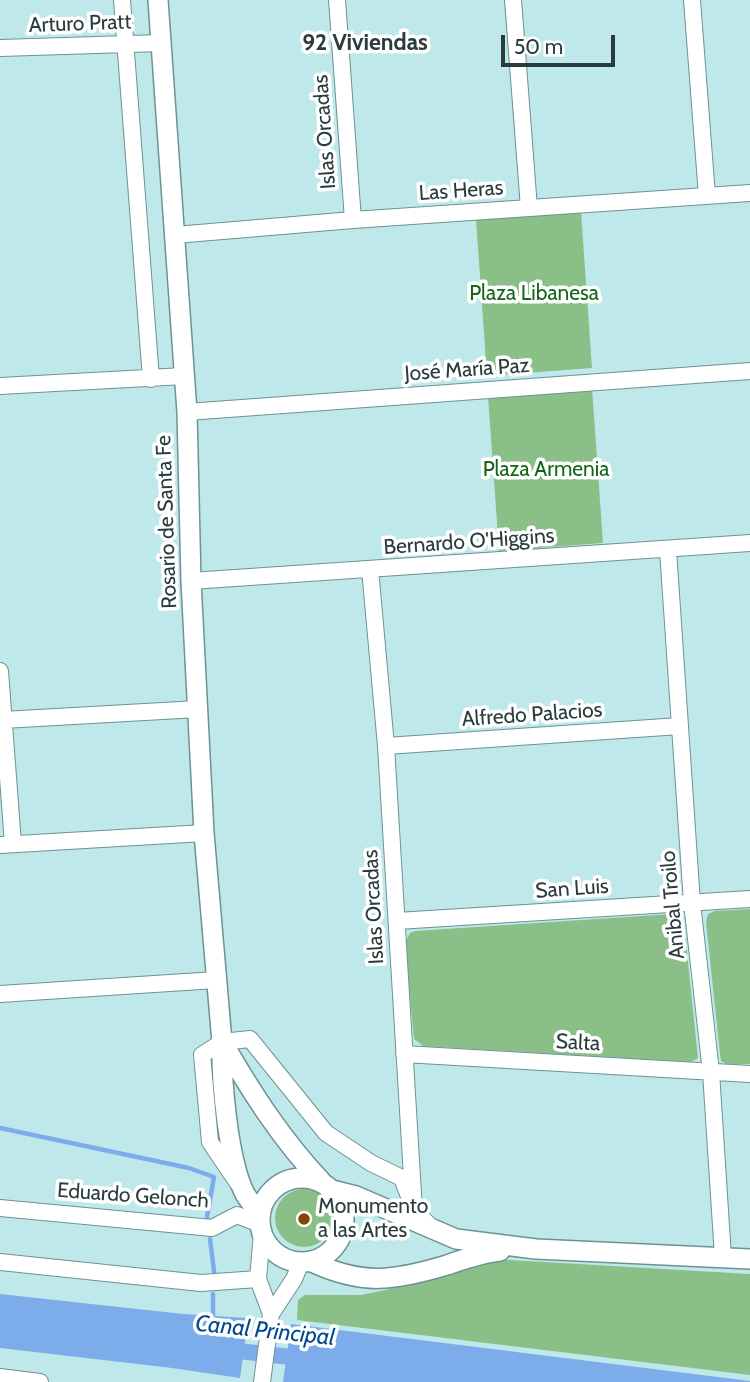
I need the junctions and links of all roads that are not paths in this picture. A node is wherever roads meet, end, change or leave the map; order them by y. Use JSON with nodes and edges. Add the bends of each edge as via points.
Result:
{"nodes":[{"id":1,"x":122,"y":0,"type":"edge"},
{"id":2,"x":158,"y":0,"type":"edge"},
{"id":3,"x":337,"y":0,"type":"edge"},
{"id":4,"x":513,"y":0,"type":"edge"},
{"id":5,"x":692,"y":0,"type":"edge"},
{"id":6,"x":161,"y":43,"type":"junction"},
{"id":7,"x":126,"y":44,"type":"junction"},
{"id":8,"x":0,"y":48,"type":"edge"},
{"id":9,"x":750,"y":193,"type":"edge"},
{"id":10,"x":707,"y":196,"type":"junction"},
{"id":11,"x":529,"y":208,"type":"junction"},
{"id":12,"x":353,"y":220,"type":"junction"},
{"id":13,"x":175,"y":235,"type":"junction"},
{"id":14,"x":750,"y":370,"type":"edge"},
{"id":15,"x":184,"y":376,"type":"junction"},
{"id":16,"x":151,"y":379,"type":"junction"},
{"id":17,"x":0,"y":386,"type":"edge"},
{"id":18,"x":187,"y":412,"type":"junction"},
{"id":19,"x":750,"y":543,"type":"edge"},
{"id":20,"x":668,"y":550,"type":"junction"},
{"id":21,"x":370,"y":569,"type":"junction"},
{"id":22,"x":191,"y":581,"type":"junction"},
{"id":23,"x":0,"y":671,"type":"edge"},
{"id":24,"x":198,"y":709,"type":"junction"},
{"id":25,"x":3,"y":720,"type":"junction"},
{"id":26,"x":680,"y":726,"type":"junction"},
{"id":27,"x":386,"y":746,"type":"junction"},
{"id":28,"x":204,"y":833,"type":"junction"},
{"id":29,"x":6,"y":844,"type":"edge"},
{"id":30,"x":750,"y":899,"type":"edge"},
{"id":31,"x":692,"y":902,"type":"junction"},
{"id":32,"x":397,"y":921,"type":"junction"},
{"id":33,"x":216,"y":980,"type":"junction"},
{"id":34,"x":0,"y":994,"type":"edge"},
{"id":35,"x":222,"y":1042,"type":"junction"},
{"id":36,"x":404,"y":1054,"type":"junction"},
{"id":37,"x":710,"y":1072,"type":"junction"},
{"id":38,"x":750,"y":1073,"type":"edge"},
{"id":39,"x":327,"y":1186,"type":"junction"},
{"id":40,"x":0,"y":1208,"type":"edge"},
{"id":41,"x":414,"y":1210,"type":"junction"},
{"id":42,"x":261,"y":1224,"type":"junction"},
{"id":43,"x":438,"y":1233,"type":"junction"},
{"id":44,"x":536,"y":1249,"type":"junction"},
{"id":45,"x":723,"y":1257,"type":"junction"},
{"id":46,"x":750,"y":1259,"type":"edge"},
{"id":47,"x":0,"y":1262,"type":"edge"},
{"id":48,"x":306,"y":1262,"type":"junction"},
{"id":49,"x":258,"y":1279,"type":"junction"},
{"id":50,"x":271,"y":1314,"type":"junction"},
{"id":51,"x":0,"y":1377,"type":"edge"},
{"id":52,"x":40,"y":1382,"type":"edge"},
{"id":53,"x":262,"y":1382,"type":"edge"}],
"edges":[{"from":1,"to":7,"type":"street"},
{"from":2,"to":6,"type":"main road","name":"Rosario de Santa Fe"},
{"from":3,"to":12,"type":"street","name":"Islas Orcadas"},
{"from":4,"to":11,"type":"street"},
{"from":5,"to":10,"type":"street"},
{"from":6,"to":7,"type":"street","name":"Arturo Pratt"},
{"from":6,"to":13,"type":"main road","name":"Rosario de Santa Fe"},
{"from":7,"to":8,"type":"street","name":"Arturo Pratt"},
{"from":7,"to":16,"type":"street"},
{"from":9,"to":10,"type":"street","name":"Las Heras"},
{"from":10,"to":11,"type":"street","name":"Las Heras"},
{"from":11,"to":12,"type":"street","name":"Las Heras"},
{"from":12,"to":13,"type":"street","name":"Las Heras"},
{"from":13,"to":15,"type":"main road","name":"Rosario de Santa Fe"},
{"from":14,"to":18,"type":"street","name":"José María Paz"},
{"from":15,"to":16,"type":"street"},
{"from":15,"to":18,"type":"main road","name":"Rosario de Santa Fe"},
{"from":16,"to":17,"type":"street"},
{"from":18,"to":22,"type":"main road","name":"Rosario de Santa Fe"},
{"from":19,"to":20,"type":"street","name":"Bernardo O'Higgins"},
{"from":20,"to":21,"type":"street","name":"Bernardo O'Higgins"},
{"from":20,"to":26,"type":"street","name":"Anibal Troilo"},
{"from":21,"to":22,"type":"street","name":"Bernardo O'Higgins"},
{"from":21,"to":27,"type":"street","name":"Islas Orcadas"},
{"from":22,"to":24,"type":"main road","name":"Rosario de Santa Fe"},
{"from":23,"to":25,"type":"street"},
{"from":24,"to":25,"type":"street"},
{"from":24,"to":28,"type":"main road","name":"Rosario de Santa Fe"},
{"from":25,"to":29,"type":"street"},
{"from":26,"to":27,"type":"street","name":"Alfredo Palacios"},
{"from":26,"to":31,"type":"street","name":"Anibal Troilo"},
{"from":27,"to":32,"type":"street","name":"Islas Orcadas"},
{"from":28,"to":29,"type":"street"},
{"from":28,"to":33,"type":"main road","name":"Rosario de Santa Fe"},
{"from":30,"to":31,"type":"street","name":"San Luis"},
{"from":31,"to":32,"type":"street","name":"San Luis"},
{"from":31,"to":37,"type":"street","name":"Anibal Troilo"},
{"from":32,"to":36,"type":"street","name":"Islas Orcadas"},
{"from":33,"to":34,"type":"street"},
{"from":33,"to":35,"type":"main road","name":"Rosario de Santa Fe"},
{"from":35,"to":39,"type":"main road","name":"Rosario de Santa Fe","via":[[264,1111]]},
{"from":35,"to":41,"type":"street","via":[[250,1039],[326,1133],[402,1178]]},
{"from":35,"to":42,"type":"main road","name":"Rosario de Santa Fe","via":[[221,1067],[234,1160]]},
{"from":36,"to":37,"type":"street","name":"Salta"},
{"from":36,"to":41,"type":"street","name":"Islas Orcadas"},
{"from":37,"to":38,"type":"street","name":"Salta"},
{"from":37,"to":45,"type":"street","name":"Anibal Troilo"},
{"from":39,"to":42,"type":"main road","via":[[302,1178],[283,1182],[268,1195]]},
{"from":39,"to":43,"type":"main road"},
{"from":39,"to":48,"type":"main road","via":[[342,1205],[343,1232],[327,1254]]},
{"from":40,"to":42,"type":"street","name":"Eduardo Gelonch","via":[[212,1228],[237,1215]]},
{"from":41,"to":43,"type":"street"},
{"from":42,"to":48,"type":"main road","via":[[273,1250],[291,1261]]},
{"from":42,"to":49,"type":"street"},
{"from":43,"to":44,"type":"main road"},
{"from":44,"to":45,"type":"main road"},
{"from":44,"to":48,"type":"main road","via":[[495,1252],[379,1280],[352,1278]]},
{"from":45,"to":46,"type":"main road"},
{"from":47,"to":49,"type":"street","via":[[201,1283]]},
{"from":48,"to":50,"type":"street"},
{"from":49,"to":50,"type":"street"},
{"from":50,"to":53,"type":"street"},
{"from":51,"to":52,"type":"street"}]}
